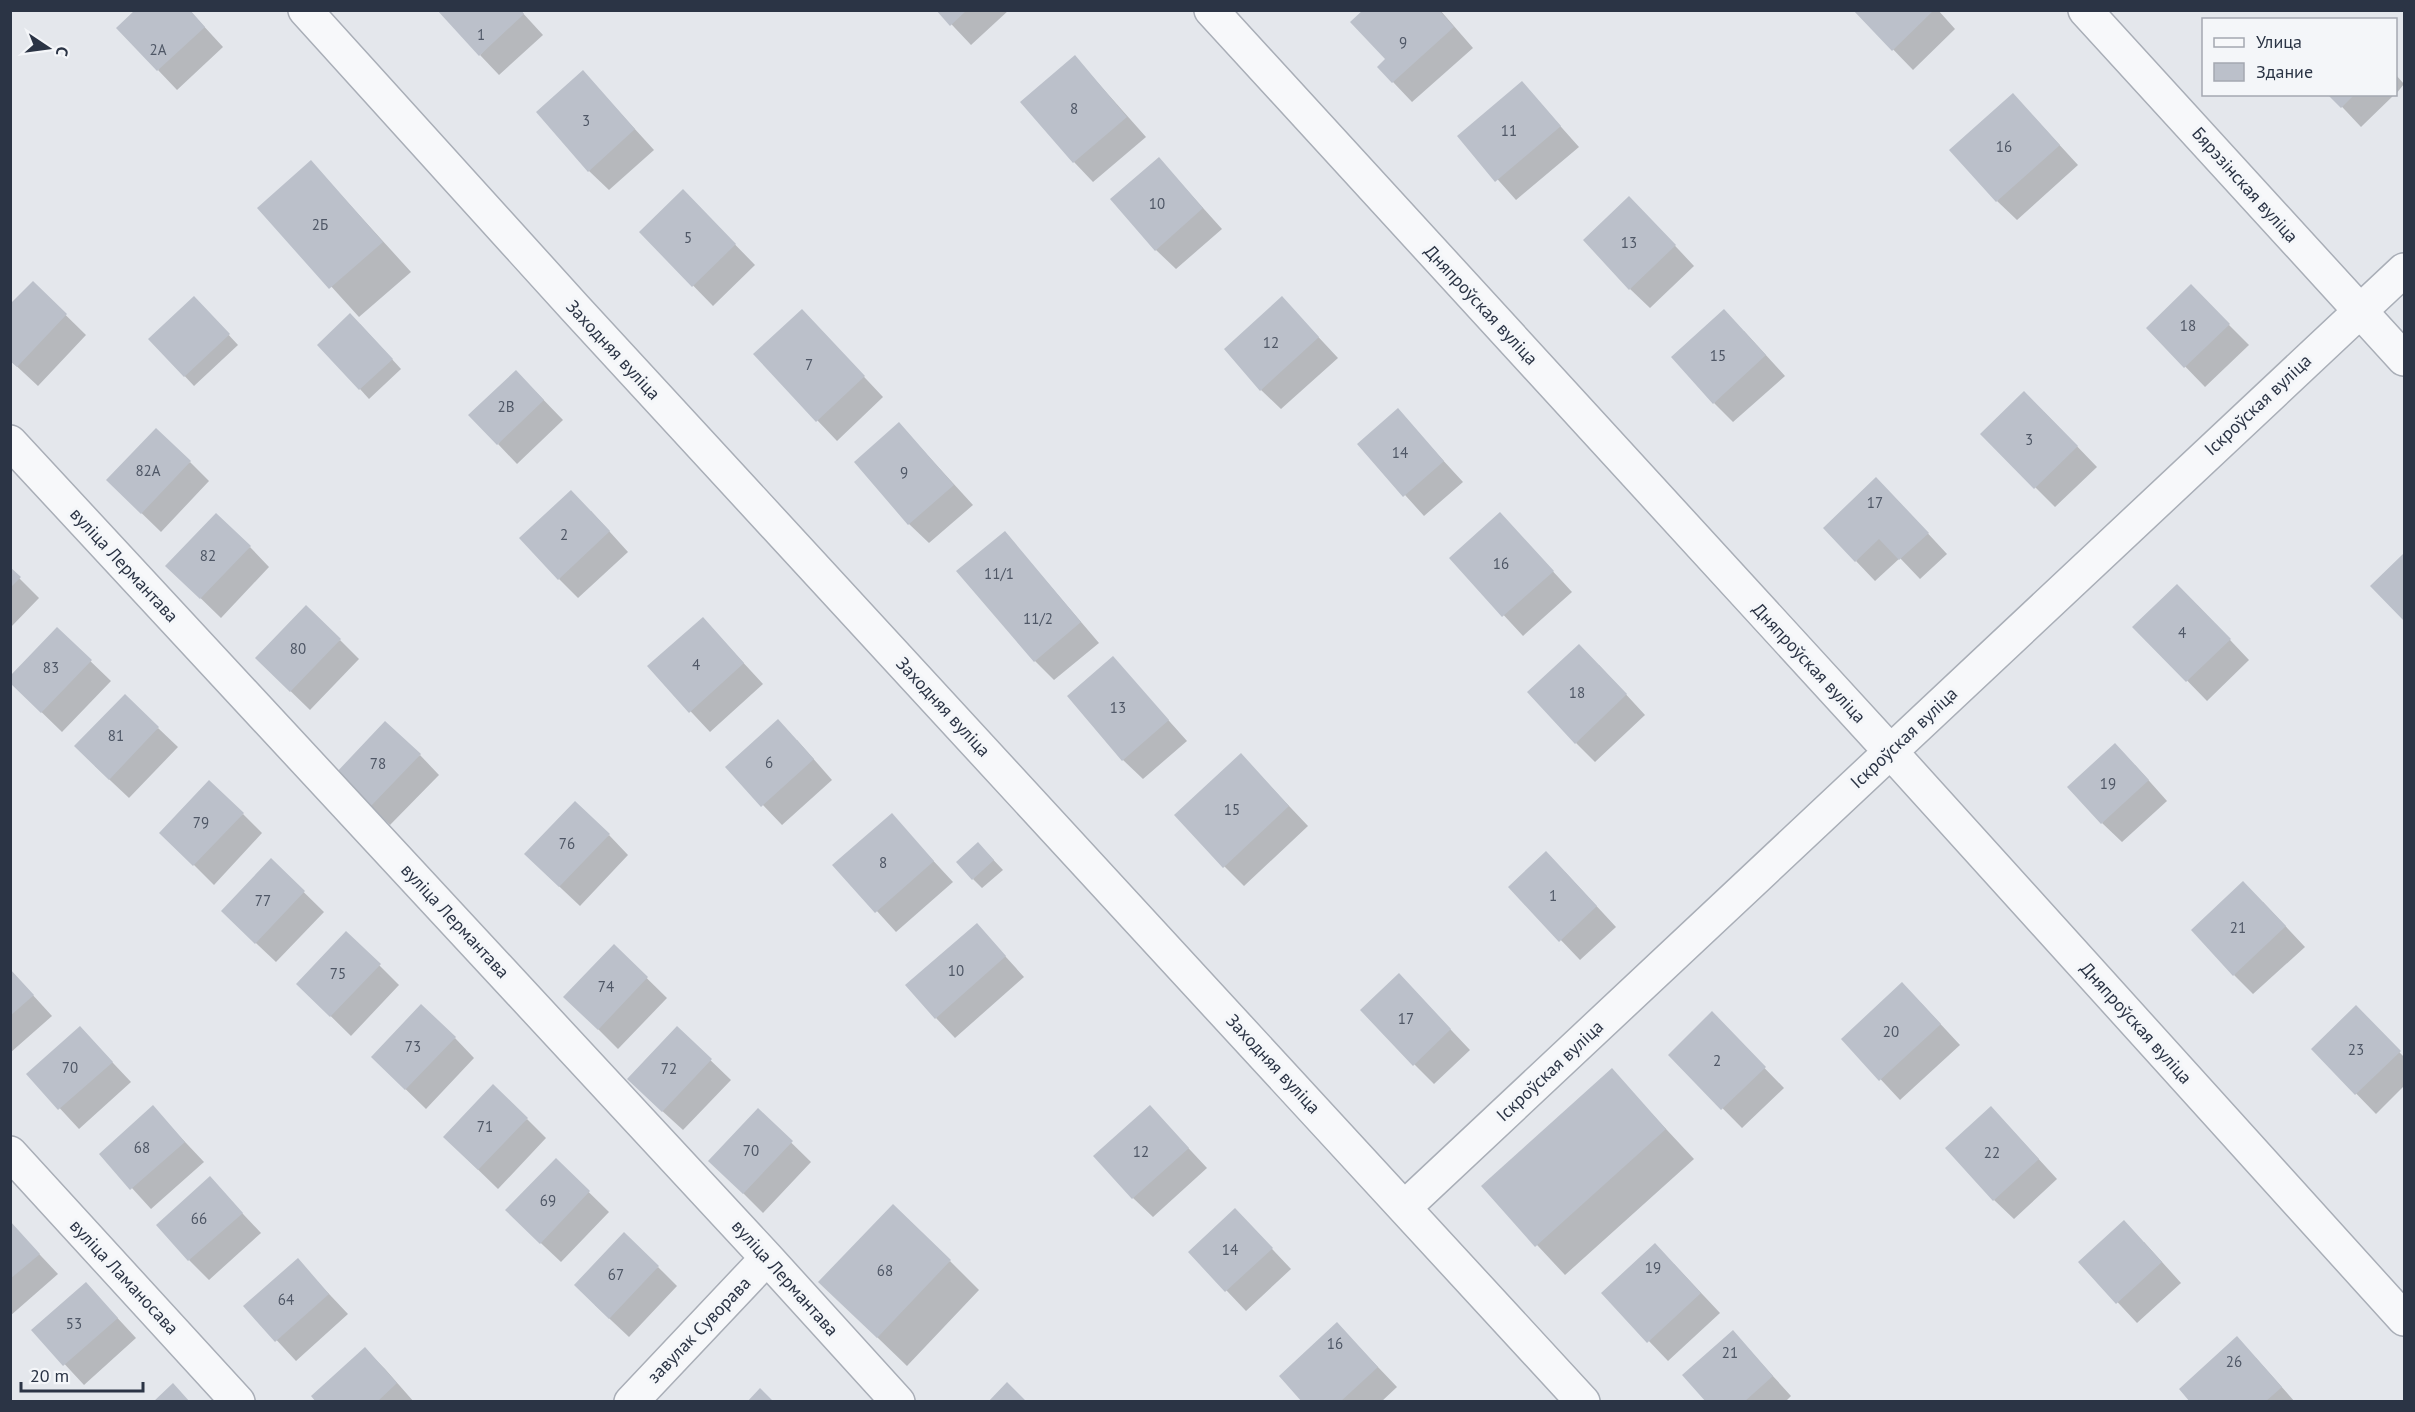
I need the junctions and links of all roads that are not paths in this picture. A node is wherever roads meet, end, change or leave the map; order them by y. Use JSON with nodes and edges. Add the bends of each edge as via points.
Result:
{"nodes":[{"id":1,"x":305,"y":10,"type":"edge"},
{"id":2,"x":1211,"y":10,"type":"edge"},
{"id":3,"x":2085,"y":10,"type":"edge"},
{"id":4,"x":2404,"y":270,"type":"edge"},
{"id":5,"x":2359,"y":310,"type":"junction"},
{"id":6,"x":2404,"y":359,"type":"edge"},
{"id":7,"x":10,"y":442,"type":"edge"},
{"id":8,"x":1890,"y":751,"type":"junction"},
{"id":9,"x":10,"y":1154,"type":"edge"},
{"id":10,"x":1405,"y":1207,"type":"junction"},
{"id":11,"x":767,"y":1257,"type":"junction"},
{"id":12,"x":2404,"y":1319,"type":"edge"},
{"id":13,"x":238,"y":1401,"type":"edge"},
{"id":14,"x":631,"y":1401,"type":"edge"},
{"id":15,"x":898,"y":1401,"type":"edge"},
{"id":16,"x":1583,"y":1401,"type":"edge"}],
"edges":[{"from":1,"to":10,"type":"street","name":"Заходняя вуліца","via":[[583,317]]},
{"from":2,"to":8,"type":"street","name":"Дняпроўская вуліца"},
{"from":3,"to":5,"type":"street","name":"Бярэзінская вуліца"},
{"from":4,"to":5,"type":"street","name":"Іскроўская вуліца"},
{"from":5,"to":6,"type":"street","name":"Бярэзінская вуліца"},
{"from":5,"to":8,"type":"street","name":"Іскроўская вуліца"},
{"from":7,"to":11,"type":"street","name":"вуліца Лермантава"},
{"from":8,"to":10,"type":"street","name":"Іскроўская вуліца"},
{"from":8,"to":12,"type":"street","name":"Дняпроўская вуліца"},
{"from":9,"to":13,"type":"street","name":"вуліца Ламаносава"},
{"from":10,"to":16,"type":"street","name":"Заходняя вуліца"},
{"from":11,"to":14,"type":"street","name":"завулак Суворава"},
{"from":11,"to":15,"type":"street","name":"вуліца Лермантава"}]}
